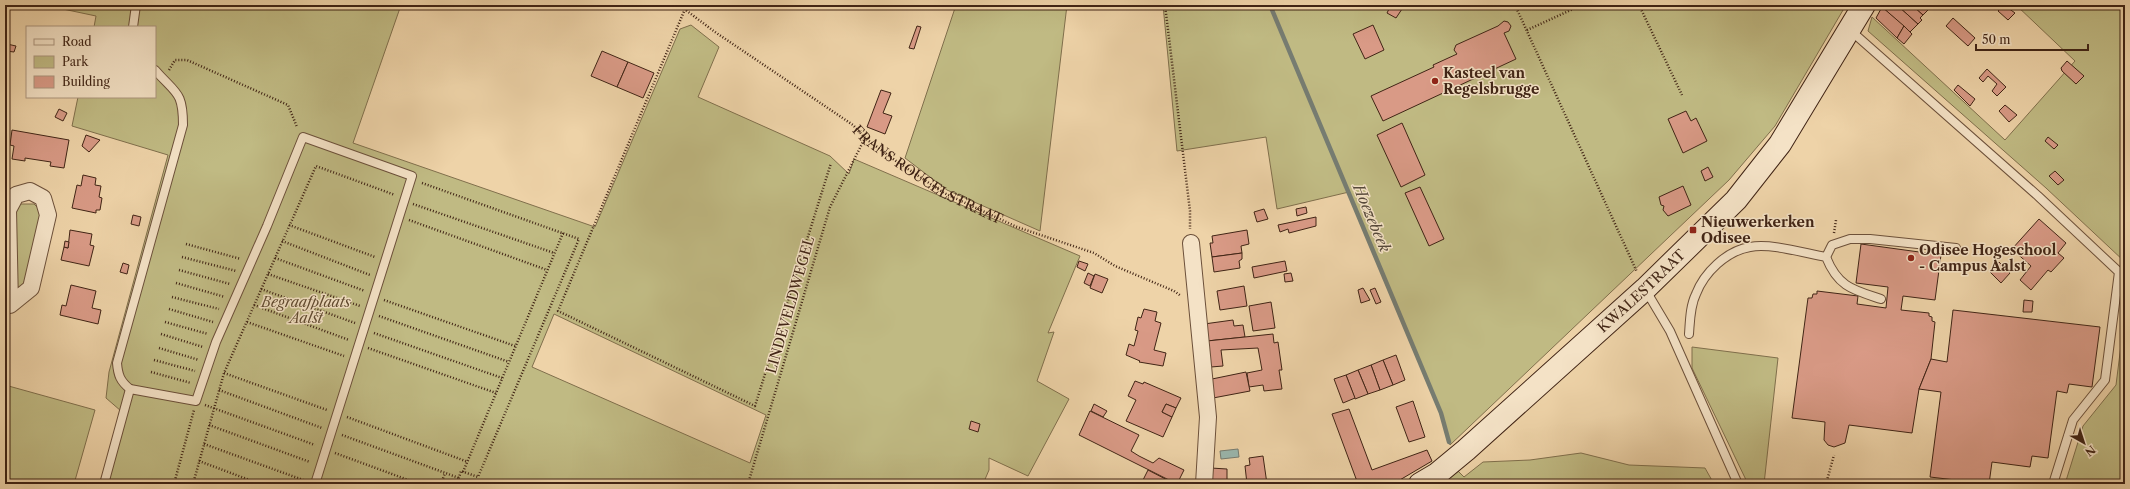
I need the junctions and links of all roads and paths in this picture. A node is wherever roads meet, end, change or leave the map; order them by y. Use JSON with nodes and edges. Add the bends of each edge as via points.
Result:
{"nodes":[{"id":1,"x":136,"y":5,"type":"edge"},
{"id":2,"x":679,"y":5,"type":"edge"},
{"id":3,"x":1165,"y":5,"type":"edge"},
{"id":4,"x":1515,"y":5,"type":"edge"},
{"id":5,"x":1582,"y":5,"type":"edge"},
{"id":6,"x":1639,"y":5,"type":"edge"},
{"id":7,"x":1864,"y":5,"type":"edge"},
{"id":8,"x":685,"y":9,"type":"junction"},
{"id":9,"x":133,"y":26,"type":"edge"},
{"id":10,"x":1527,"y":30,"type":"junction"},
{"id":11,"x":1850,"y":30,"type":"junction"},
{"id":12,"x":156,"y":71,"type":"edge"},
{"id":13,"x":168,"y":84,"type":"junction"},
{"id":14,"x":1682,"y":95,"type":"dead end"},
{"id":15,"x":303,"y":137,"type":"junction"},
{"id":16,"x":865,"y":138,"type":"junction"},
{"id":17,"x":831,"y":163,"type":"dead end"},
{"id":18,"x":411,"y":180,"type":"junction"},
{"id":19,"x":404,"y":200,"type":"junction"},
{"id":20,"x":399,"y":217,"type":"junction"},
{"id":21,"x":289,"y":225,"type":"junction"},
{"id":22,"x":563,"y":233,"type":"junction"},
{"id":23,"x":282,"y":242,"type":"junction"},
{"id":24,"x":1191,"y":243,"type":"joint"},
{"id":25,"x":186,"y":244,"type":"dead end"},
{"id":26,"x":1956,"y":248,"type":"dead end"},
{"id":27,"x":554,"y":254,"type":"junction"},
{"id":28,"x":182,"y":257,"type":"dead end"},
{"id":29,"x":1826,"y":257,"type":"junction"},
{"id":30,"x":275,"y":258,"type":"junction"},
{"id":31,"x":385,"y":261,"type":"junction"},
{"id":32,"x":251,"y":262,"type":"junction"},
{"id":33,"x":179,"y":270,"type":"dead end"},
{"id":34,"x":548,"y":270,"type":"junction"},
{"id":35,"x":246,"y":274,"type":"junction"},
{"id":36,"x":268,"y":274,"type":"junction"},
{"id":37,"x":379,"y":278,"type":"junction"},
{"id":38,"x":176,"y":283,"type":"dead end"},
{"id":39,"x":240,"y":287,"type":"junction"},
{"id":40,"x":261,"y":289,"type":"junction"},
{"id":41,"x":1645,"y":289,"type":"junction"},
{"id":42,"x":374,"y":295,"type":"junction"},
{"id":43,"x":172,"y":297,"type":"dead end"},
{"id":44,"x":1881,"y":299,"type":"dead end"},
{"id":45,"x":235,"y":300,"type":"junction"},
{"id":46,"x":7,"y":305,"type":"edge"},
{"id":47,"x":254,"y":305,"type":"junction"},
{"id":48,"x":1197,"y":308,"type":"junction"},
{"id":49,"x":169,"y":309,"type":"dead end"},
{"id":50,"x":369,"y":311,"type":"junction"},
{"id":51,"x":229,"y":312,"type":"junction"},
{"id":52,"x":165,"y":322,"type":"dead end"},
{"id":53,"x":246,"y":322,"type":"junction"},
{"id":54,"x":224,"y":324,"type":"junction"},
{"id":55,"x":364,"y":328,"type":"junction"},
{"id":56,"x":161,"y":334,"type":"dead end"},
{"id":57,"x":1689,"y":334,"type":"dead end"},
{"id":58,"x":218,"y":337,"type":"junction"},
{"id":59,"x":359,"y":344,"type":"junction"},
{"id":60,"x":515,"y":346,"type":"junction"},
{"id":61,"x":159,"y":348,"type":"dead end"},
{"id":62,"x":213,"y":350,"type":"junction"},
{"id":63,"x":154,"y":360,"type":"dead end"},
{"id":64,"x":354,"y":360,"type":"junction"},
{"id":65,"x":509,"y":362,"type":"junction"},
{"id":66,"x":209,"y":363,"type":"junction"},
{"id":67,"x":150,"y":372,"type":"dead end"},
{"id":68,"x":206,"y":374,"type":"junction"},
{"id":69,"x":224,"y":374,"type":"junction"},
{"id":70,"x":502,"y":378,"type":"junction"},
{"id":71,"x":201,"y":386,"type":"junction"},
{"id":72,"x":130,"y":388,"type":"junction"},
{"id":73,"x":219,"y":390,"type":"junction"},
{"id":74,"x":496,"y":393,"type":"junction"},
{"id":75,"x":196,"y":401,"type":"junction"},
{"id":76,"x":214,"y":408,"type":"junction"},
{"id":77,"x":337,"y":414,"type":"junction"},
{"id":78,"x":209,"y":425,"type":"junction"},
{"id":79,"x":331,"y":431,"type":"junction"},
{"id":80,"x":204,"y":444,"type":"junction"},
{"id":81,"x":326,"y":449,"type":"junction"},
{"id":82,"x":1834,"y":455,"type":"dead end"},
{"id":83,"x":199,"y":462,"type":"junction"},
{"id":84,"x":468,"y":462,"type":"junction"},
{"id":85,"x":320,"y":466,"type":"junction"},
{"id":86,"x":464,"y":472,"type":"junction"},
{"id":87,"x":445,"y":473,"type":"junction"},
{"id":88,"x":459,"y":478,"type":"junction"},
{"id":89,"x":1795,"y":481,"type":"dead end"},
{"id":90,"x":311,"y":483,"type":"edge"},
{"id":91,"x":104,"y":484,"type":"edge"},
{"id":92,"x":174,"y":484,"type":"edge"},
{"id":93,"x":193,"y":484,"type":"edge"},
{"id":94,"x":260,"y":484,"type":"edge"},
{"id":95,"x":419,"y":484,"type":"edge"},
{"id":96,"x":441,"y":484,"type":"edge"},
{"id":97,"x":457,"y":484,"type":"edge"},
{"id":98,"x":748,"y":484,"type":"edge"},
{"id":99,"x":1204,"y":484,"type":"edge"},
{"id":100,"x":1420,"y":484,"type":"edge"},
{"id":101,"x":1738,"y":484,"type":"edge"},
{"id":102,"x":1802,"y":484,"type":"edge"},
{"id":103,"x":1826,"y":484,"type":"edge"},
{"id":104,"x":2053,"y":484,"type":"edge"}],
"edges":[{"from":1,"to":9,"type":"lane"},
{"from":2,"to":8,"type":"path","name":"FRANS ROUCELSTRAAT"},
{"from":3,"to":24,"type":"path","via":[[1190,211]]},
{"from":4,"to":10,"type":"path"},
{"from":5,"to":10,"type":"path"},
{"from":6,"to":14,"type":"path"},
{"from":7,"to":11,"type":"street","name":"KWALESTRAAT"},
{"from":8,"to":16,"type":"path","name":"FRANS ROUCELSTRAAT","via":[[853,126]]},
{"from":8,"to":17,"type":"path","via":[[558,311],[755,406]]},
{"from":10,"to":41,"type":"path"},
{"from":11,"to":41,"type":"street","name":"KWALESTRAAT","via":[[1780,144],[1736,200]]},
{"from":11,"to":104,"type":"lane","via":[[2038,196],[2119,272],[2105,380],[2073,420]]},
{"from":12,"to":13,"type":"lane"},
{"from":13,"to":15,"type":"path","via":[[168,71],[175,60],[187,60],[288,105]]},
{"from":13,"to":72,"type":"lane","via":[[183,104],[183,125],[117,363],[118,375]]},
{"from":15,"to":18,"type":"lane","via":[[412,176]]},
{"from":15,"to":32,"type":"lane"},
{"from":16,"to":48,"type":"path","name":"FRANS ROUCELSTRAAT","via":[[944,193],[1017,226],[1094,254],[1115,266],[1174,290]]},
{"from":16,"to":98,"type":"path","name":"LINDEVELDWEGEL","via":[[830,207]]},
{"from":18,"to":19,"type":"lane"},
{"from":18,"to":22,"type":"path"},
{"from":19,"to":20,"type":"lane"},
{"from":19,"to":21,"type":"path","via":[[316,166]]},
{"from":19,"to":27,"type":"path"},
{"from":20,"to":31,"type":"lane"},
{"from":20,"to":34,"type":"path"},
{"from":21,"to":23,"type":"path"},
{"from":21,"to":31,"type":"path"},
{"from":22,"to":27,"type":"path"},
{"from":22,"to":86,"type":"path","via":[[579,239],[478,478]]},
{"from":23,"to":30,"type":"path"},
{"from":23,"to":37,"type":"path"},
{"from":24,"to":48,"type":"street"},
{"from":25,"to":32,"type":"path"},
{"from":26,"to":29,"type":"lane","via":[[1850,239],[1832,245]]},
{"from":27,"to":34,"type":"path"},
{"from":28,"to":35,"type":"path"},
{"from":29,"to":44,"type":"lane","via":[[1836,276],[1851,290]]},
{"from":29,"to":57,"type":"lane","via":[[1769,247],[1750,247],[1734,252],[1704,278],[1695,295]]},
{"from":30,"to":36,"type":"path"},
{"from":30,"to":42,"type":"path"},
{"from":31,"to":37,"type":"lane"},
{"from":32,"to":35,"type":"lane"},
{"from":33,"to":39,"type":"path"},
{"from":34,"to":60,"type":"path"},
{"from":35,"to":39,"type":"lane"},
{"from":36,"to":40,"type":"path"},
{"from":36,"to":50,"type":"path"},
{"from":37,"to":42,"type":"lane"},
{"from":38,"to":45,"type":"path"},
{"from":39,"to":45,"type":"lane"},
{"from":40,"to":47,"type":"path"},
{"from":40,"to":55,"type":"path"},
{"from":41,"to":100,"type":"street","name":"KWALESTRAAT","via":[[1466,450],[1437,474]]},
{"from":41,"to":101,"type":"lane","via":[[1670,331]]},
{"from":42,"to":50,"type":"lane"},
{"from":42,"to":60,"type":"path"},
{"from":43,"to":51,"type":"path"},
{"from":45,"to":51,"type":"lane"},
{"from":46,"to":46,"type":"street","via":[[31,288],[48,215],[43,198],[30,191],[16,195],[8,210]]},
{"from":47,"to":53,"type":"path"},
{"from":47,"to":59,"type":"path"},
{"from":48,"to":99,"type":"street","via":[[1208,417]]},
{"from":49,"to":54,"type":"path"},
{"from":50,"to":55,"type":"lane"},
{"from":50,"to":65,"type":"path"},
{"from":51,"to":54,"type":"lane"},
{"from":52,"to":58,"type":"path"},
{"from":53,"to":64,"type":"path"},
{"from":53,"to":69,"type":"path"},
{"from":54,"to":58,"type":"lane"},
{"from":55,"to":59,"type":"lane"},
{"from":55,"to":70,"type":"path"},
{"from":56,"to":62,"type":"path"},
{"from":58,"to":62,"type":"lane"},
{"from":59,"to":64,"type":"lane"},
{"from":59,"to":74,"type":"path"},
{"from":60,"to":65,"type":"path"},
{"from":61,"to":66,"type":"path"},
{"from":62,"to":66,"type":"lane"},
{"from":63,"to":68,"type":"path"},
{"from":64,"to":77,"type":"lane"},
{"from":65,"to":70,"type":"path"},
{"from":66,"to":68,"type":"lane"},
{"from":67,"to":71,"type":"path"},
{"from":68,"to":71,"type":"lane"},
{"from":69,"to":73,"type":"path"},
{"from":69,"to":77,"type":"path"},
{"from":70,"to":74,"type":"path"},
{"from":71,"to":75,"type":"lane"},
{"from":72,"to":75,"type":"lane"},
{"from":72,"to":91,"type":"lane"},
{"from":73,"to":76,"type":"path"},
{"from":73,"to":79,"type":"path"},
{"from":74,"to":84,"type":"path"},
{"from":75,"to":92,"type":"path"},
{"from":76,"to":78,"type":"path"},
{"from":76,"to":81,"type":"path"},
{"from":77,"to":79,"type":"lane"},
{"from":77,"to":84,"type":"path"},
{"from":78,"to":80,"type":"path"},
{"from":78,"to":85,"type":"path"},
{"from":79,"to":81,"type":"lane"},
{"from":79,"to":87,"type":"path"},
{"from":80,"to":83,"type":"path"},
{"from":80,"to":90,"type":"path"},
{"from":81,"to":85,"type":"lane"},
{"from":81,"to":95,"type":"path"},
{"from":82,"to":103,"type":"path"},
{"from":83,"to":93,"type":"path"},
{"from":83,"to":94,"type":"path"},
{"from":84,"to":86,"type":"path"},
{"from":85,"to":90,"type":"lane"},
{"from":86,"to":88,"type":"path","via":[[461,471]]},
{"from":87,"to":88,"type":"path"},
{"from":87,"to":96,"type":"path"},
{"from":88,"to":97,"type":"path"},
{"from":89,"to":102,"type":"path"}]}
